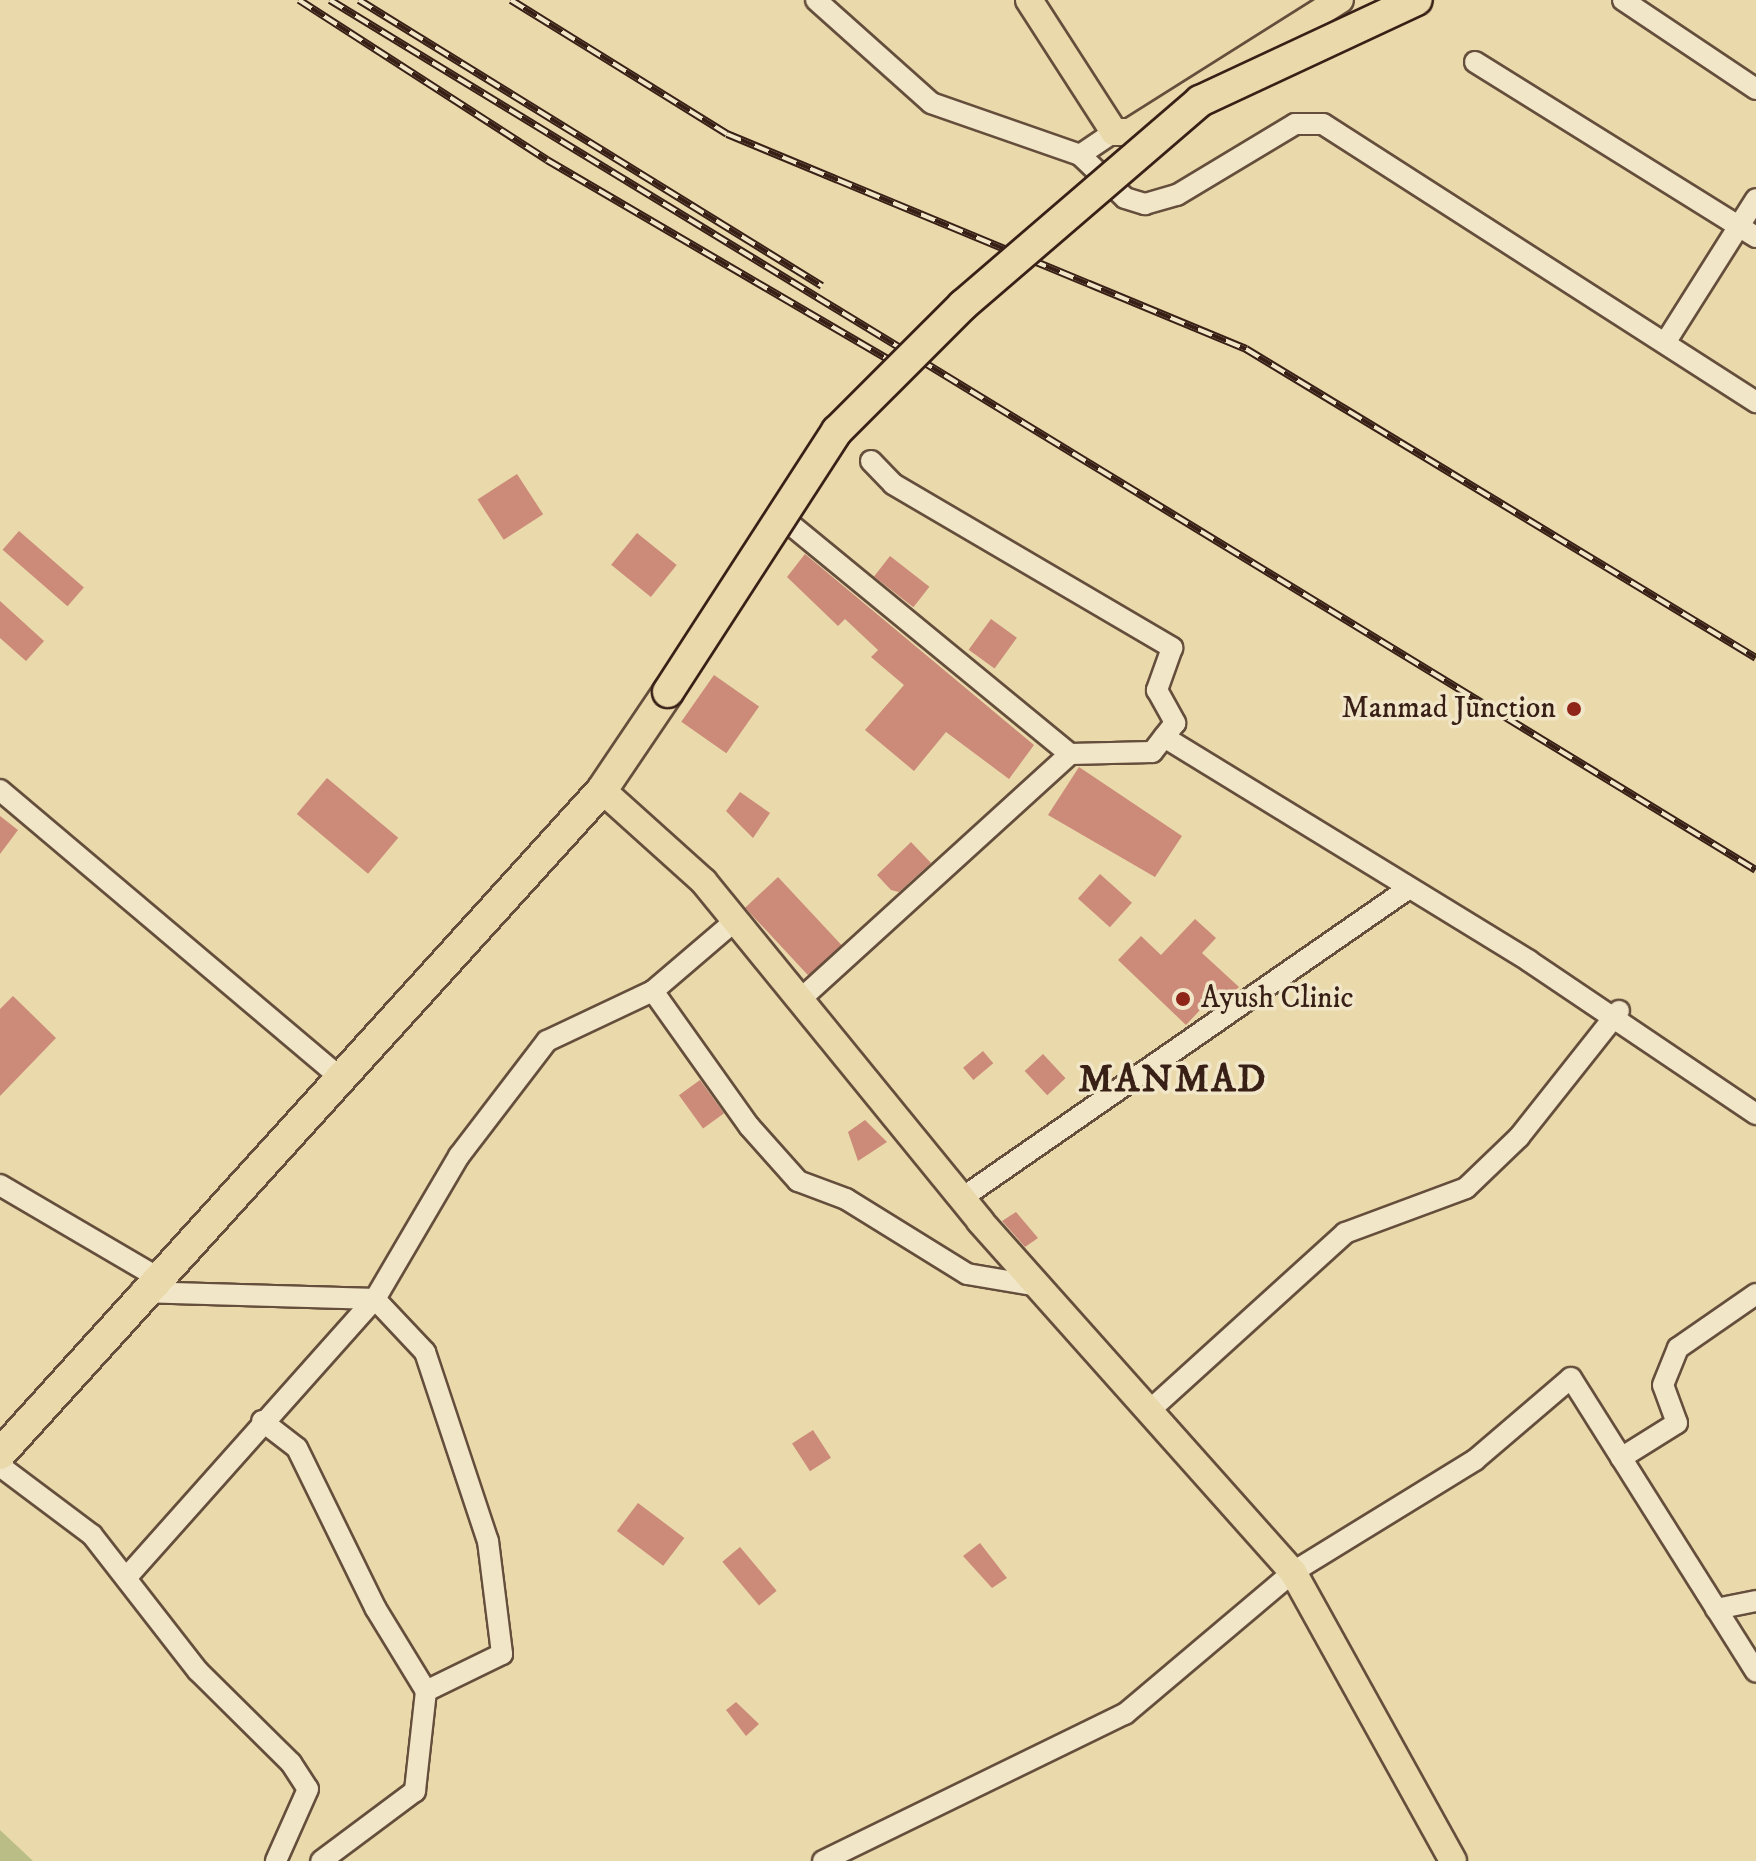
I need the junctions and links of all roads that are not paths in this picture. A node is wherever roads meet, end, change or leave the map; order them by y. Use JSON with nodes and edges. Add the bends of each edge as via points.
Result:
{"nodes":[{"id":1,"x":816,"y":0,"type":"edge"},
{"id":2,"x":1029,"y":0,"type":"edge"},
{"id":3,"x":1340,"y":0,"type":"edge"},
{"id":4,"x":1417,"y":0,"type":"edge"},
{"id":5,"x":1623,"y":0,"type":"edge"},
{"id":6,"x":1475,"y":62,"type":"dead end"},
{"id":7,"x":1756,"y":89,"type":"edge"},
{"id":8,"x":1114,"y":132,"type":"junction"},
{"id":9,"x":1080,"y":155,"type":"junction"},
{"id":10,"x":1756,"y":199,"type":"edge"},
{"id":11,"x":1748,"y":231,"type":"edge"},
{"id":12,"x":1665,"y":343,"type":"junction"},
{"id":13,"x":1756,"y":402,"type":"edge"},
{"id":14,"x":871,"y":461,"type":"dead end"},
{"id":15,"x":785,"y":520,"type":"junction"},
{"id":16,"x":1164,"y":737,"type":"junction"},
{"id":17,"x":1070,"y":754,"type":"junction"},
{"id":18,"x":0,"y":790,"type":"edge"},
{"id":19,"x":602,"y":790,"type":"junction"},
{"id":20,"x":1409,"y":888,"type":"junction"},
{"id":21,"x":736,"y":920,"type":"junction"},
{"id":22,"x":653,"y":991,"type":"junction"},
{"id":23,"x":802,"y":998,"type":"junction"},
{"id":24,"x":1615,"y":1016,"type":"junction"},
{"id":25,"x":338,"y":1076,"type":"junction"},
{"id":26,"x":1756,"y":1114,"type":"edge"},
{"id":27,"x":0,"y":1185,"type":"edge"},
{"id":28,"x":962,"y":1198,"type":"junction"},
{"id":29,"x":148,"y":1284,"type":"junction"},
{"id":30,"x":1038,"y":1286,"type":"junction"},
{"id":31,"x":1756,"y":1294,"type":"edge"},
{"id":32,"x":375,"y":1299,"type":"junction"},
{"id":33,"x":1149,"y":1411,"type":"junction"},
{"id":34,"x":262,"y":1421,"type":"junction"},
{"id":35,"x":0,"y":1454,"type":"edge"},
{"id":36,"x":1621,"y":1458,"type":"junction"},
{"id":37,"x":0,"y":1466,"type":"edge"},
{"id":38,"x":1293,"y":1572,"type":"junction"},
{"id":39,"x":126,"y":1578,"type":"junction"},
{"id":40,"x":1756,"y":1601,"type":"edge"},
{"id":41,"x":1716,"y":1609,"type":"junction"},
{"id":42,"x":1756,"y":1672,"type":"edge"},
{"id":43,"x":426,"y":1691,"type":"junction"},
{"id":44,"x":276,"y":1861,"type":"edge"},
{"id":45,"x":321,"y":1861,"type":"edge"},
{"id":46,"x":825,"y":1861,"type":"edge"},
{"id":47,"x":1453,"y":1861,"type":"edge"}],
"edges":[{"from":1,"to":9,"type":"street","via":[[931,103]]},
{"from":2,"to":8,"type":"main road"},
{"from":3,"to":8,"type":"main road","via":[[1130,132]]},
{"from":4,"to":15,"type":"highway","bridge":true,"via":[[1200,101],[963,305],[848,420]]},
{"from":5,"to":7,"type":"street"},
{"from":6,"to":11,"type":"street"},
{"from":8,"to":9,"type":"street"},
{"from":9,"to":12,"type":"street","via":[[1125,198],[1145,204],[1177,195],[1295,124],[1323,124]]},
{"from":10,"to":11,"type":"street"},
{"from":11,"to":12,"type":"street"},
{"from":12,"to":13,"type":"street"},
{"from":14,"to":16,"type":"street","via":[[893,484],[1172,648],[1157,690],[1175,723]]},
{"from":15,"to":17,"type":"street"},
{"from":15,"to":19,"type":"highway","bridge":true},
{"from":16,"to":17,"type":"street","via":[[1152,752]]},
{"from":16,"to":20,"type":"street"},
{"from":17,"to":23,"type":"street"},
{"from":18,"to":25,"type":"street"},
{"from":19,"to":21,"type":"main road"},
{"from":19,"to":25,"type":"highway"},
{"from":20,"to":24,"type":"street"},
{"from":20,"to":28,"type":"street"},
{"from":21,"to":22,"type":"street"},
{"from":21,"to":23,"type":"main road"},
{"from":22,"to":30,"type":"street","via":[[798,1181],[846,1199],[967,1274]]},
{"from":22,"to":32,"type":"street","via":[[547,1041],[459,1156]]},
{"from":23,"to":28,"type":"main road"},
{"from":24,"to":26,"type":"street"},
{"from":24,"to":33,"type":"street","via":[[1519,1137],[1466,1188],[1345,1233]]},
{"from":25,"to":29,"type":"highway"},
{"from":27,"to":29,"type":"street"},
{"from":28,"to":30,"type":"main road"},
{"from":29,"to":32,"type":"street"},
{"from":29,"to":35,"type":"highway"},
{"from":30,"to":33,"type":"main road"},
{"from":31,"to":36,"type":"street","via":[[1678,1348],[1663,1385],[1677,1423]]},
{"from":32,"to":34,"type":"street"},
{"from":32,"to":43,"type":"street","via":[[425,1352],[488,1541],[502,1654]]},
{"from":33,"to":38,"type":"main road"},
{"from":34,"to":39,"type":"street"},
{"from":34,"to":43,"type":"street","via":[[297,1448],[376,1609]]},
{"from":36,"to":38,"type":"street","via":[[1571,1378],[1475,1460]]},
{"from":36,"to":41,"type":"street"},
{"from":37,"to":39,"type":"street","via":[[92,1535]]},
{"from":38,"to":46,"type":"street","via":[[1125,1714]]},
{"from":38,"to":47,"type":"main road"},
{"from":39,"to":44,"type":"street","via":[[198,1671],[308,1789]]},
{"from":40,"to":41,"type":"street"},
{"from":41,"to":42,"type":"street"},
{"from":43,"to":45,"type":"street","via":[[415,1791]]}]}
